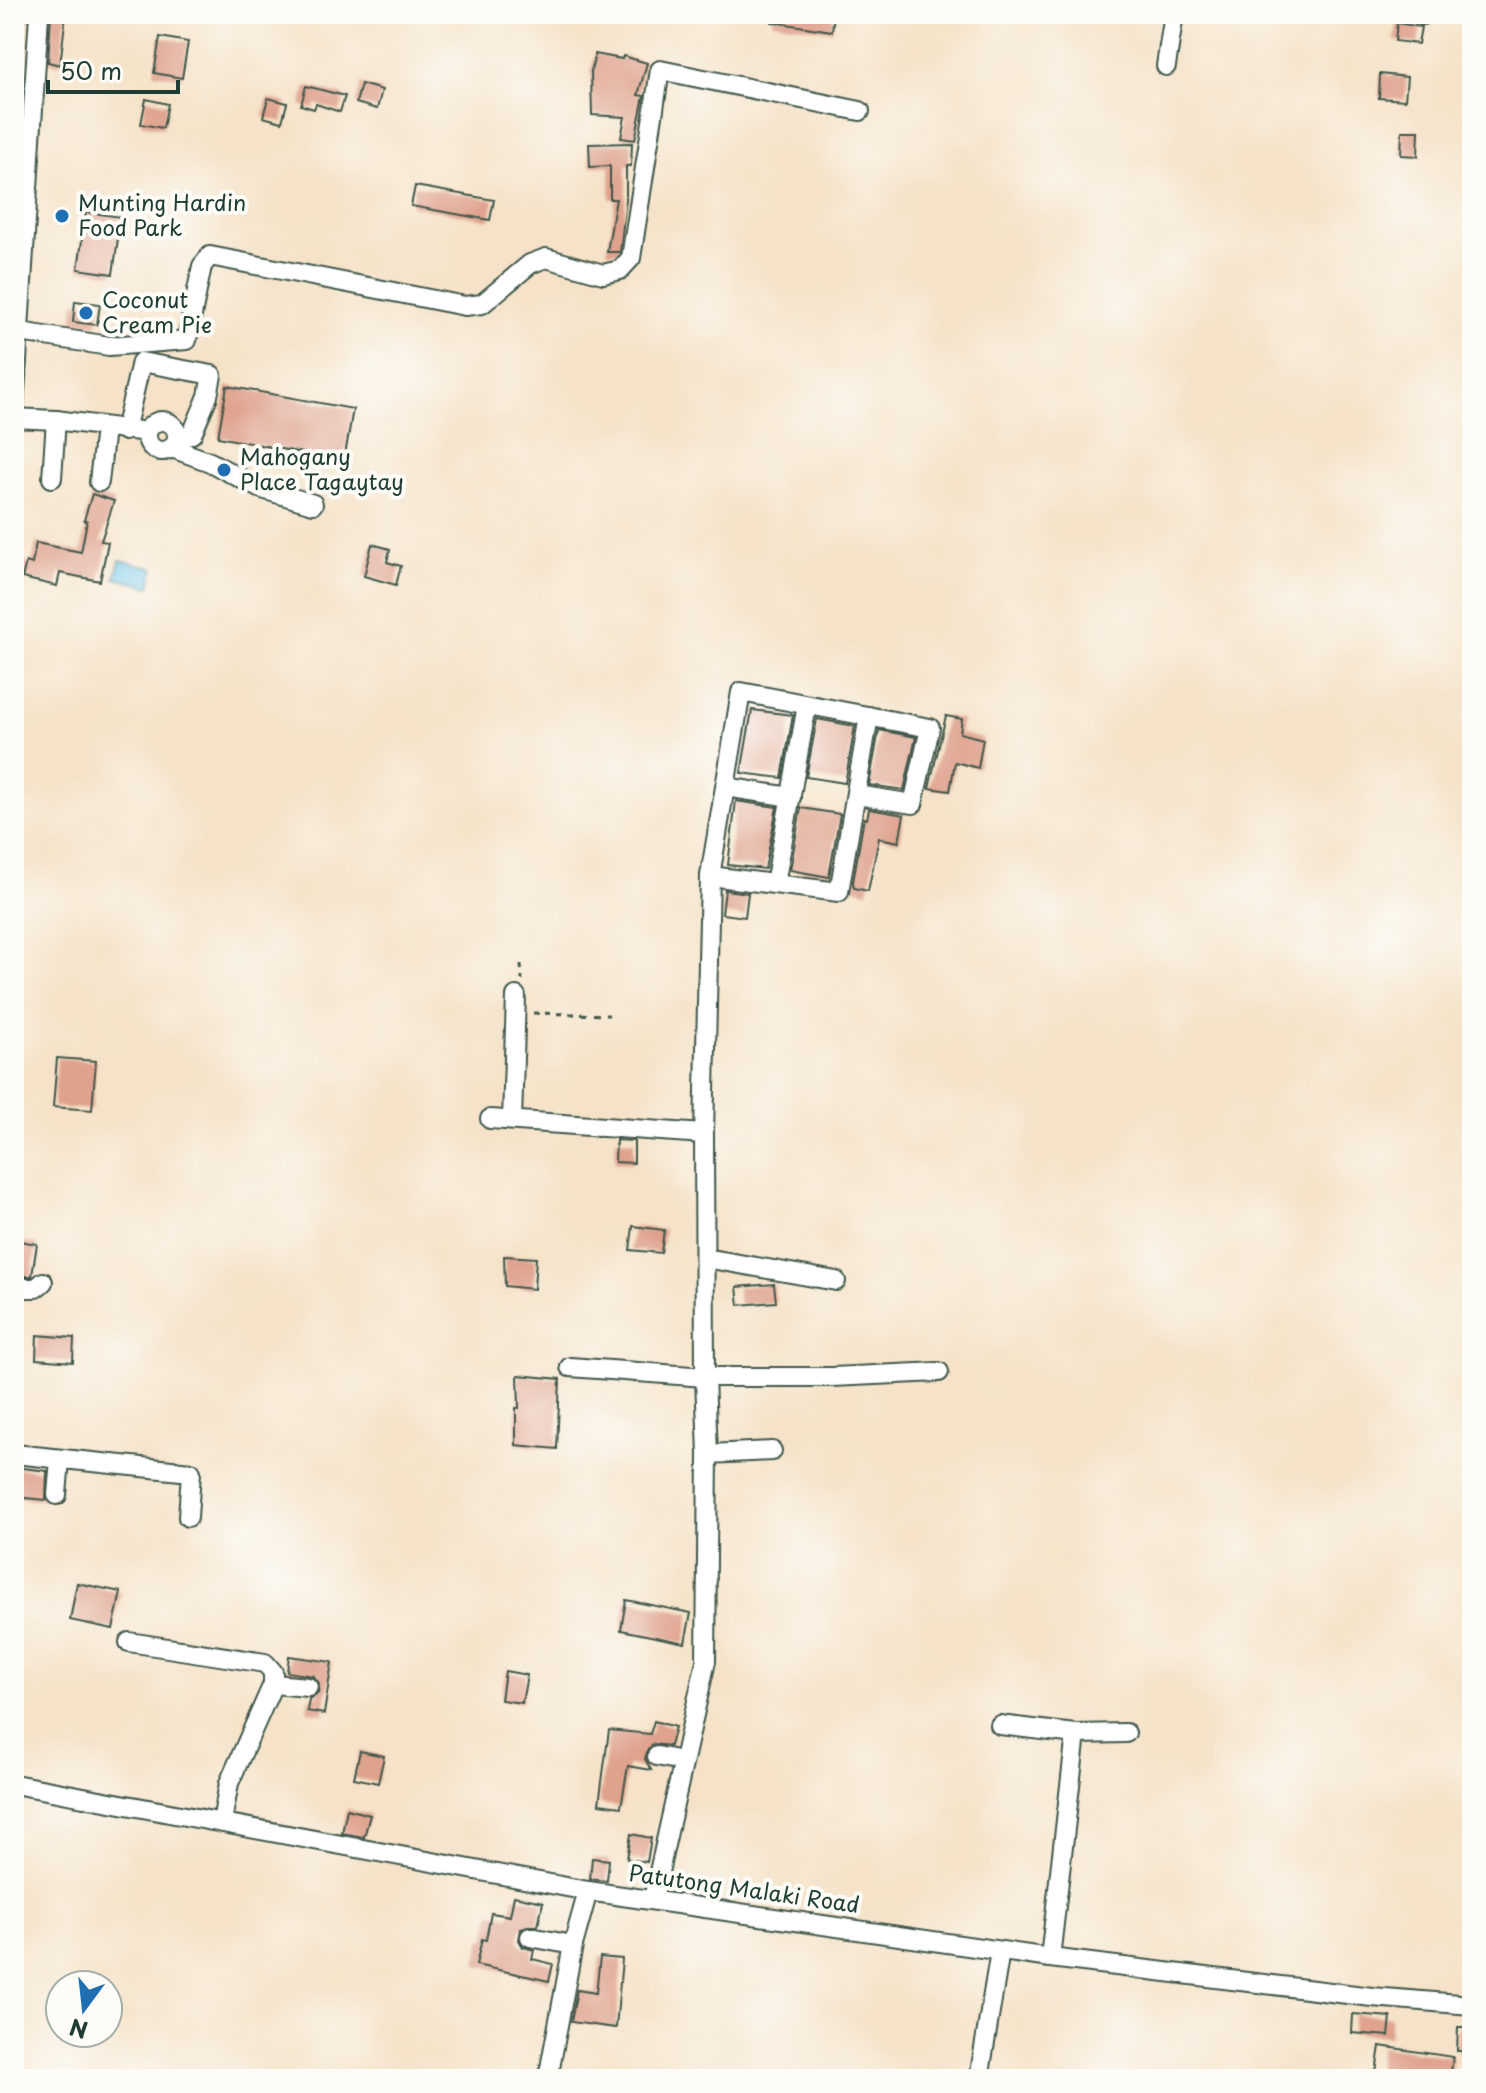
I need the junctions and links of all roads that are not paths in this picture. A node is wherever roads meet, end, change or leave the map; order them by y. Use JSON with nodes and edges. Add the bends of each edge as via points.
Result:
{"nodes":[{"id":1,"x":39,"y":14,"type":"edge"},
{"id":2,"x":1174,"y":14,"type":"edge"},
{"id":3,"x":1166,"y":66,"type":"dead end"},
{"id":4,"x":860,"y":111,"type":"dead end"},
{"id":5,"x":19,"y":219,"type":"edge"},
{"id":6,"x":20,"y":332,"type":"junction"},
{"id":7,"x":14,"y":408,"type":"edge"},
{"id":8,"x":14,"y":418,"type":"edge"},
{"id":9,"x":56,"y":420,"type":"junction"},
{"id":10,"x":105,"y":428,"type":"junction"},
{"id":11,"x":125,"y":431,"type":"junction"},
{"id":12,"x":174,"y":444,"type":"junction"},
{"id":13,"x":52,"y":478,"type":"dead end"},
{"id":14,"x":99,"y":482,"type":"dead end"},
{"id":15,"x":313,"y":504,"type":"dead end"},
{"id":16,"x":807,"y":705,"type":"junction"},
{"id":17,"x":869,"y":716,"type":"junction"},
{"id":18,"x":725,"y":787,"type":"junction"},
{"id":19,"x":857,"y":795,"type":"junction"},
{"id":20,"x":791,"y":797,"type":"junction"},
{"id":21,"x":710,"y":876,"type":"junction"},
{"id":22,"x":775,"y":884,"type":"junction"},
{"id":23,"x":516,"y":1004,"type":"road end"},
{"id":24,"x":490,"y":1119,"type":"dead end"},
{"id":25,"x":512,"y":1120,"type":"junction"},
{"id":26,"x":704,"y":1134,"type":"junction"},
{"id":27,"x":705,"y":1258,"type":"junction"},
{"id":28,"x":836,"y":1281,"type":"dead end"},
{"id":29,"x":43,"y":1282,"type":"dead end"},
{"id":30,"x":14,"y":1288,"type":"edge"},
{"id":31,"x":570,"y":1367,"type":"dead end"},
{"id":32,"x":939,"y":1372,"type":"dead end"},
{"id":33,"x":705,"y":1377,"type":"junction"},
{"id":34,"x":772,"y":1451,"type":"dead end"},
{"id":35,"x":14,"y":1454,"type":"edge"},
{"id":36,"x":708,"y":1454,"type":"junction"},
{"id":37,"x":60,"y":1459,"type":"junction"},
{"id":38,"x":57,"y":1495,"type":"dead end"},
{"id":39,"x":188,"y":1517,"type":"dead end"},
{"id":40,"x":129,"y":1642,"type":"dead end"},
{"id":41,"x":273,"y":1684,"type":"junction"},
{"id":42,"x":308,"y":1687,"type":"dead end"},
{"id":43,"x":1000,"y":1725,"type":"dead end"},
{"id":44,"x":1126,"y":1733,"type":"dead end"},
{"id":45,"x":1076,"y":1734,"type":"junction"},
{"id":46,"x":657,"y":1756,"type":"dead end"},
{"id":47,"x":682,"y":1761,"type":"junction"},
{"id":48,"x":14,"y":1784,"type":"edge"},
{"id":49,"x":222,"y":1822,"type":"junction"},
{"id":50,"x":588,"y":1891,"type":"junction"},
{"id":51,"x":653,"y":1899,"type":"junction"},
{"id":52,"x":530,"y":1937,"type":"dead end"},
{"id":53,"x":573,"y":1945,"type":"junction"},
{"id":54,"x":1000,"y":1951,"type":"junction"},
{"id":55,"x":1050,"y":1958,"type":"junction"},
{"id":56,"x":1472,"y":2005,"type":"edge"},
{"id":57,"x":548,"y":2079,"type":"edge"},
{"id":58,"x":979,"y":2079,"type":"edge"}],
"edges":[{"from":1,"to":5,"type":"street"},
{"from":2,"to":3,"type":"street"},
{"from":4,"to":6,"type":"street","via":[[660,70],[631,258],[620,270],[603,274],[546,258],[530,264],[482,304],[465,306],[210,256],[202,266],[187,340],[109,346]]},
{"from":5,"to":6,"type":"street"},
{"from":6,"to":7,"type":"street"},
{"from":8,"to":9,"type":"street"},
{"from":9,"to":10,"type":"street"},
{"from":9,"to":13,"type":"street"},
{"from":10,"to":11,"type":"street"},
{"from":10,"to":14,"type":"street"},
{"from":11,"to":12,"type":"street","via":[[147,432],[154,449],[163,451]]},
{"from":11,"to":12,"type":"street","via":[[141,362],[212,375],[192,434]]},
{"from":12,"to":15,"type":"street","via":[[259,488]]},
{"from":16,"to":17,"type":"street"},
{"from":16,"to":18,"type":"street","via":[[741,692]]},
{"from":16,"to":20,"type":"street"},
{"from":17,"to":19,"type":"street"},
{"from":17,"to":19,"type":"street","via":[[930,728],[913,804]]},
{"from":18,"to":20,"type":"street"},
{"from":18,"to":21,"type":"street"},
{"from":19,"to":22,"type":"street","via":[[839,892]]},
{"from":20,"to":22,"type":"street"},
{"from":21,"to":22,"type":"street"},
{"from":21,"to":26,"type":"street"},
{"from":23,"to":25,"type":"street"},
{"from":24,"to":25,"type":"street"},
{"from":25,"to":26,"type":"street"},
{"from":26,"to":27,"type":"street"},
{"from":27,"to":28,"type":"street"},
{"from":27,"to":33,"type":"street"},
{"from":29,"to":30,"type":"street","via":[[36,1288]]},
{"from":31,"to":33,"type":"street"},
{"from":32,"to":33,"type":"street"},
{"from":33,"to":36,"type":"street"},
{"from":34,"to":36,"type":"street"},
{"from":35,"to":37,"type":"street"},
{"from":36,"to":47,"type":"street","via":[[706,1661]]},
{"from":37,"to":38,"type":"street"},
{"from":37,"to":39,"type":"street","via":[[191,1472]]},
{"from":40,"to":41,"type":"street","via":[[265,1663],[273,1672]]},
{"from":41,"to":42,"type":"street"},
{"from":41,"to":49,"type":"street","via":[[229,1783]]},
{"from":43,"to":45,"type":"street"},
{"from":44,"to":45,"type":"street"},
{"from":45,"to":55,"type":"street"},
{"from":46,"to":47,"type":"street"},
{"from":47,"to":51,"type":"street"},
{"from":48,"to":49,"type":"street","name":"Patutong Malaki Road"},
{"from":49,"to":50,"type":"street","name":"Patutong Malaki Road"},
{"from":50,"to":51,"type":"street","name":"Patutong Malaki Road"},
{"from":50,"to":53,"type":"street"},
{"from":51,"to":54,"type":"street","name":"Patutong Malaki Road"},
{"from":52,"to":53,"type":"street"},
{"from":53,"to":57,"type":"street"},
{"from":54,"to":55,"type":"street","name":"Patutong Malaki Road"},
{"from":54,"to":58,"type":"street"},
{"from":55,"to":56,"type":"street","name":"Patutong Malaki Road"}]}
